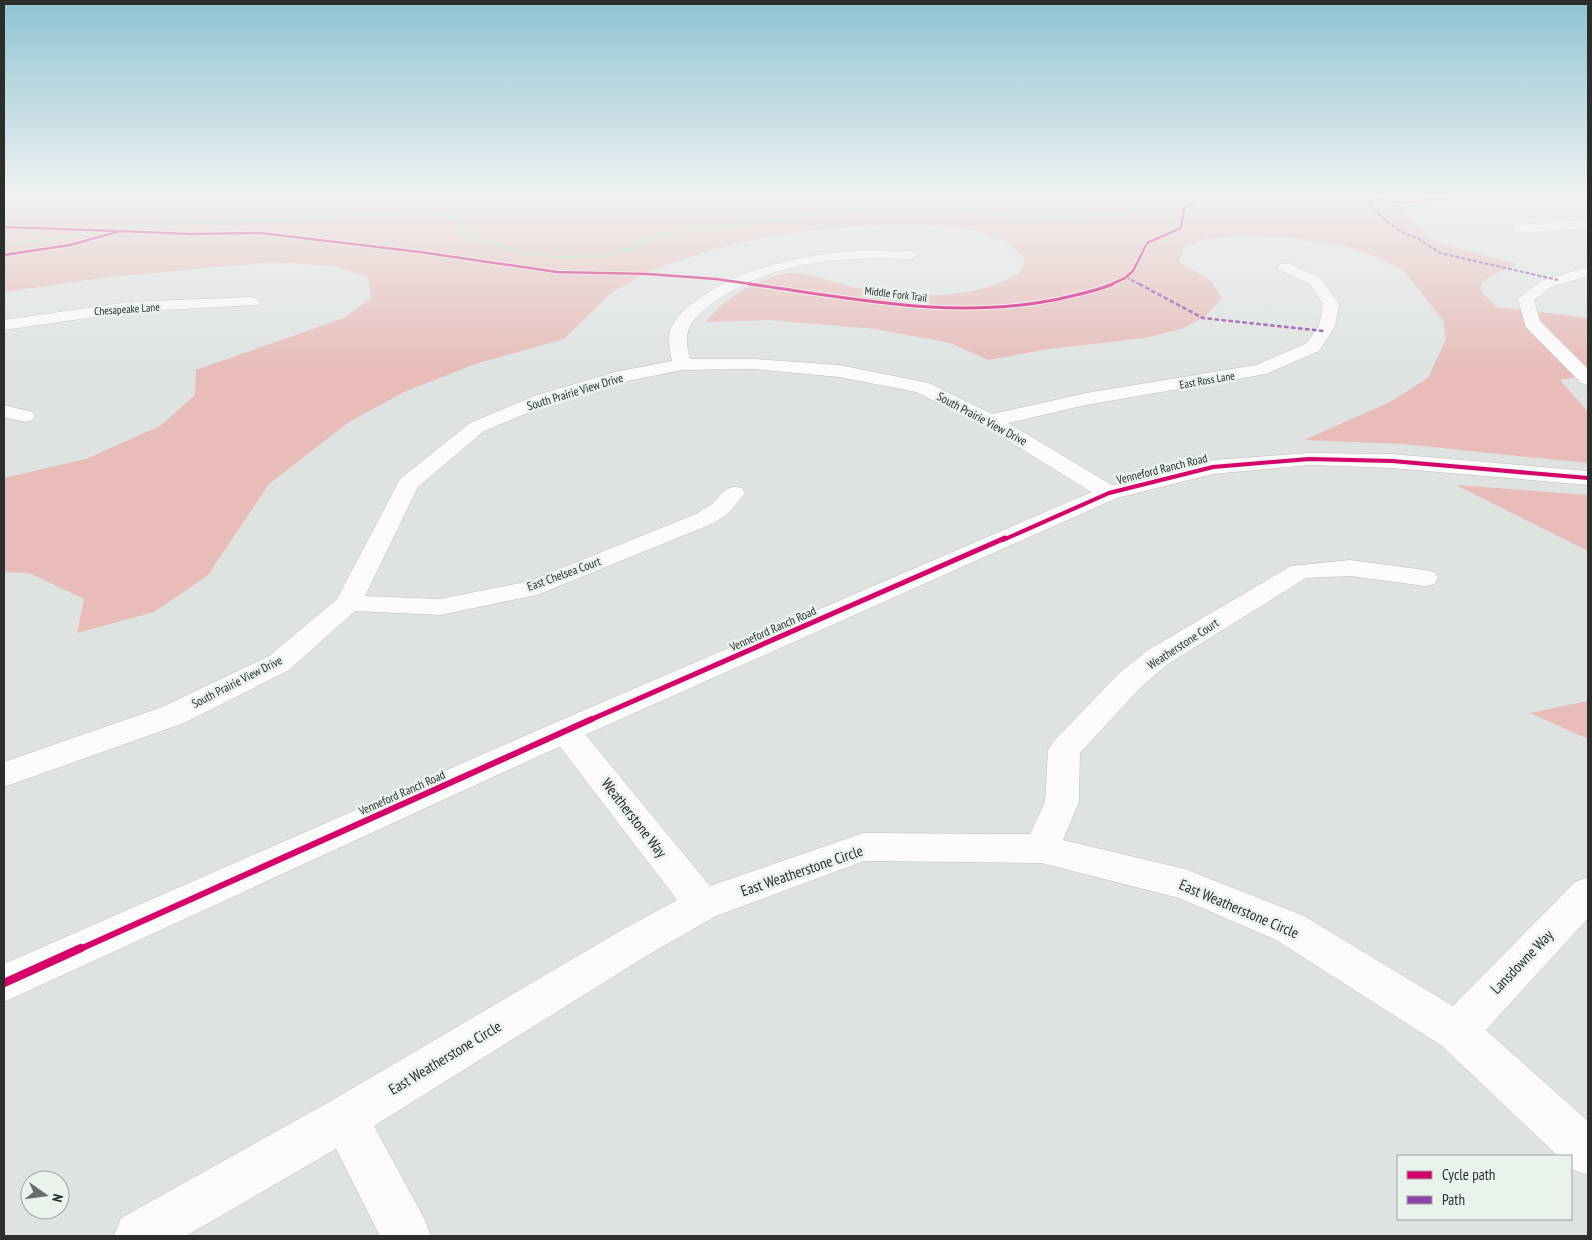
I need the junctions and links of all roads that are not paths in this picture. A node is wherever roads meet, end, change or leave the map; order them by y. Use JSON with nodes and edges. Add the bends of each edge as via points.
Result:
{"nodes":[{"id":1,"x":860,"y":254,"type":"edge"},
{"id":2,"x":899,"y":254,"type":"edge"},
{"id":3,"x":911,"y":255,"type":"dead end"},
{"id":4,"x":1285,"y":267,"type":"dead end"},
{"id":5,"x":1588,"y":271,"type":"edge"},
{"id":6,"x":252,"y":302,"type":"dead end"},
{"id":7,"x":4,"y":325,"type":"edge"},
{"id":8,"x":682,"y":366,"type":"junction"},
{"id":9,"x":1588,"y":379,"type":"edge"},
{"id":10,"x":4,"y":411,"type":"edge"},
{"id":11,"x":25,"y":416,"type":"dead end"},
{"id":12,"x":990,"y":421,"type":"junction"},
{"id":13,"x":1588,"y":478,"type":"edge"},
{"id":14,"x":734,"y":492,"type":"dead end"},
{"id":15,"x":1109,"y":493,"type":"junction"},
{"id":16,"x":1425,"y":578,"type":"dead end"},
{"id":17,"x":348,"y":603,"type":"junction"},
{"id":18,"x":565,"y":732,"type":"junction"},
{"id":19,"x":4,"y":775,"type":"edge"},
{"id":20,"x":1041,"y":849,"type":"junction"},
{"id":21,"x":1588,"y":893,"type":"edge"},
{"id":22,"x":703,"y":906,"type":"junction"},
{"id":23,"x":4,"y":983,"type":"edge"},
{"id":24,"x":1457,"y":1032,"type":"junction"},
{"id":25,"x":345,"y":1118,"type":"junction"},
{"id":26,"x":1588,"y":1152,"type":"edge"},
{"id":27,"x":139,"y":1236,"type":"edge"},
{"id":28,"x":406,"y":1236,"type":"edge"}],
"edges":[{"from":1,"to":8,"type":"street","via":[[820,258],[763,272],[713,295],[681,326],[677,342]]},
{"from":2,"to":3,"type":"street"},
{"from":4,"to":12,"type":"street","name":"East Ross Lane","via":[[1315,281],[1331,304],[1327,326],[1313,347],[1260,370],[1086,399]]},
{"from":5,"to":9,"type":"street","via":[[1546,284],[1526,299],[1532,323]]},
{"from":6,"to":7,"type":"street","name":"Chesapeake Lane","via":[[129,307]]},
{"from":8,"to":12,"type":"street","name":"South Prairie View Drive","via":[[754,364],[839,371],[922,387]]},
{"from":8,"to":17,"type":"street","name":"South Prairie View Drive","via":[[615,378],[544,399],[477,427],[408,484]]},
{"from":10,"to":11,"type":"street"},
{"from":12,"to":15,"type":"street","name":"South Prairie View Drive"},
{"from":13,"to":15,"type":"street","name":"Venneford Ranch Road","via":[[1392,461],[1309,459],[1214,466]]},
{"from":14,"to":17,"type":"street","name":"East Chelsea Court","via":[[721,508],[706,518],[537,586],[440,607]]},
{"from":15,"to":18,"type":"street","name":"Venneford Ranch Road"},
{"from":16,"to":20,"type":"street","name":"Weatherstone Court","via":[[1350,568],[1300,571],[1158,657],[1129,681],[1064,750],[1062,802]]},
{"from":17,"to":19,"type":"street","name":"South Prairie View Drive","via":[[279,663],[173,715]]},
{"from":18,"to":22,"type":"street","name":"Weatherstone Way"},
{"from":18,"to":23,"type":"street","name":"Venneford Ranch Road"},
{"from":20,"to":22,"type":"street","name":"East Weatherstone Circle","via":[[863,847]]},
{"from":20,"to":24,"type":"street","name":"East Weatherstone Circle","via":[[1184,884],[1290,928]]},
{"from":21,"to":24,"type":"street","name":"Lansdowne Way"},
{"from":22,"to":25,"type":"street","name":"East Weatherstone Circle"},
{"from":24,"to":26,"type":"street","name":"East Weatherstone Circle"},
{"from":25,"to":27,"type":"street","name":"East Weatherstone Circle"},
{"from":25,"to":28,"type":"street"}]}
